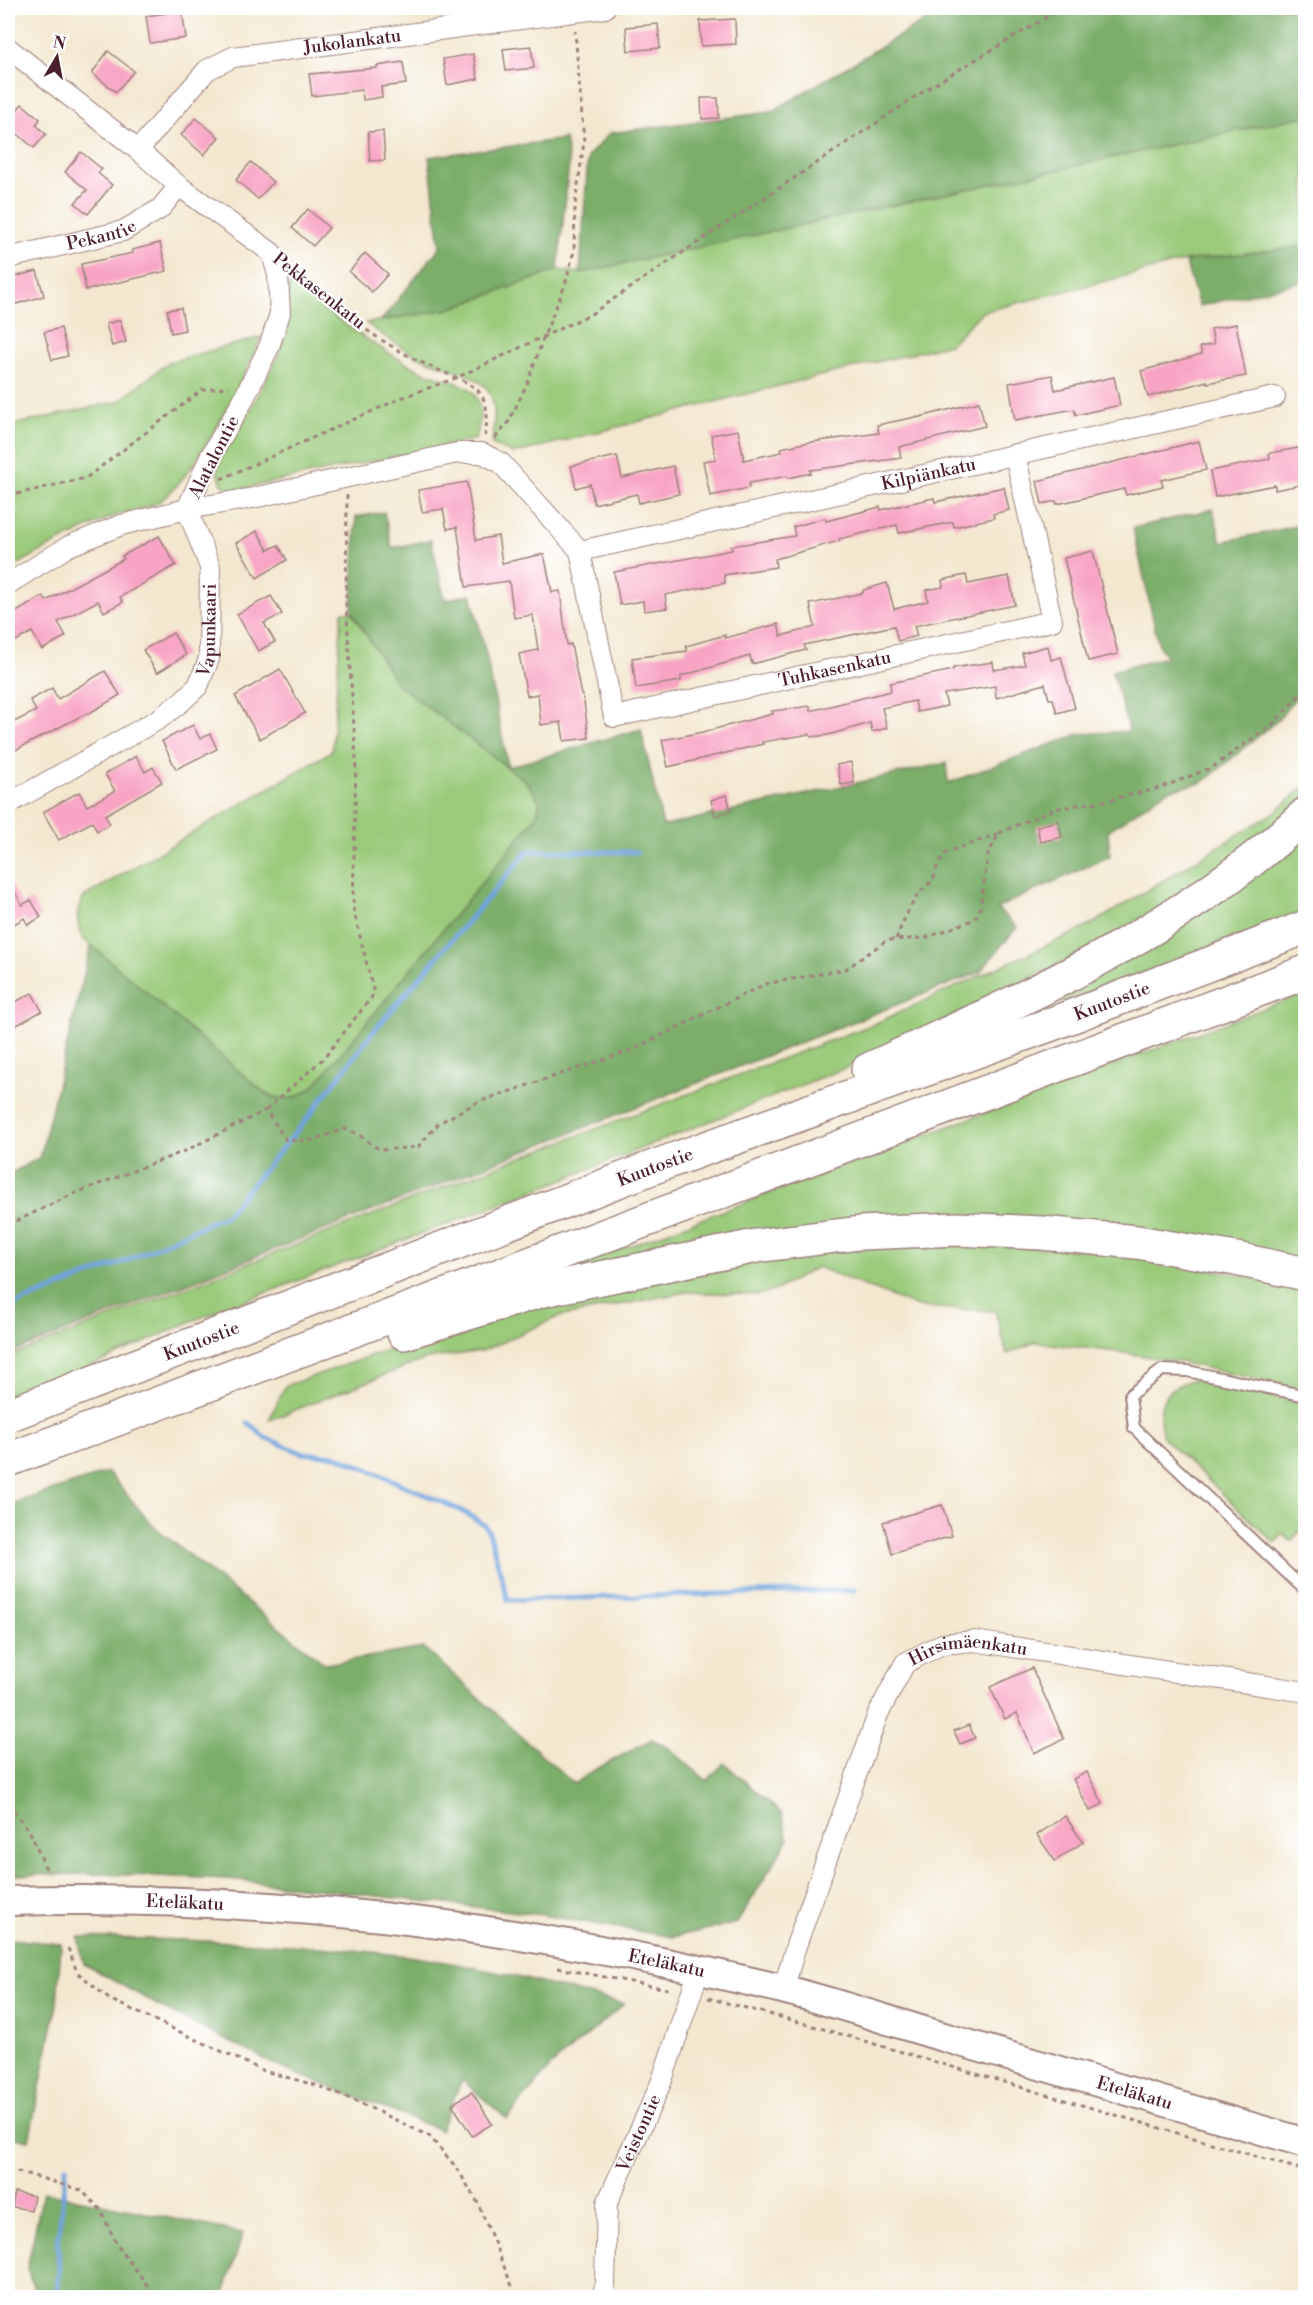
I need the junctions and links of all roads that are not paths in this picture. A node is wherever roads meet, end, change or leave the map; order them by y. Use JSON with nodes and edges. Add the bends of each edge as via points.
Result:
{"nodes":[{"id":1,"x":605,"y":8,"type":"edge"},
{"id":2,"x":573,"y":9,"type":"edge"},
{"id":3,"x":8,"y":48,"type":"edge"},
{"id":4,"x":138,"y":150,"type":"junction"},
{"id":5,"x":179,"y":186,"type":"junction"},
{"id":6,"x":272,"y":254,"type":"joint"},
{"id":7,"x":8,"y":258,"type":"edge"},
{"id":8,"x":1275,"y":397,"type":"dead end"},
{"id":9,"x":1015,"y":454,"type":"junction"},
{"id":10,"x":187,"y":509,"type":"junction"},
{"id":11,"x":580,"y":551,"type":"junction"},
{"id":12,"x":8,"y":584,"type":"edge"},
{"id":13,"x":8,"y":804,"type":"edge"},
{"id":14,"x":1305,"y":814,"type":"edge"},
{"id":15,"x":1305,"y":927,"type":"edge"},
{"id":16,"x":1305,"y":972,"type":"edge"},
{"id":17,"x":659,"y":1165,"type":"junction"},
{"id":18,"x":1305,"y":1275,"type":"edge"},
{"id":19,"x":1305,"y":1396,"type":"edge"},
{"id":20,"x":8,"y":1415,"type":"edge"},
{"id":21,"x":93,"y":1429,"type":"junction"},
{"id":22,"x":8,"y":1460,"type":"edge"},
{"id":23,"x":1305,"y":1591,"type":"edge"},
{"id":24,"x":1305,"y":1692,"type":"edge"},
{"id":25,"x":8,"y":1901,"type":"edge"},
{"id":26,"x":694,"y":1982,"type":"junction"},
{"id":27,"x":783,"y":1990,"type":"junction"},
{"id":28,"x":1305,"y":2143,"type":"edge"},
{"id":29,"x":603,"y":2298,"type":"edge"}],
"edges":[{"from":1,"to":2,"type":"street","name":"Jukolankatu"},
{"from":2,"to":4,"type":"street","name":"Jukolankatu","via":[[233,57],[207,69]]},
{"from":3,"to":4,"type":"street","name":"Pekkasenkatu"},
{"from":4,"to":5,"type":"street","name":"Pekkasenkatu"},
{"from":5,"to":6,"type":"street","name":"Pekkasenkatu"},
{"from":5,"to":7,"type":"street","name":"Pekantie","via":[[160,209],[123,231]]},
{"from":6,"to":10,"type":"street","name":"Alatalontie","via":[[278,275],[280,313],[269,347]]},
{"from":8,"to":9,"type":"street","name":"Kilpiänkatu"},
{"from":9,"to":11,"type":"street","name":"Kilpiänkatu"},
{"from":9,"to":11,"type":"street","name":"Tuhkasenkatu","via":[[1052,621],[614,717]]},
{"from":10,"to":11,"type":"street","via":[[457,453],[482,453],[501,463]]},
{"from":10,"to":12,"type":"street","name":"Alatalontie","via":[[121,525],[69,546]]},
{"from":10,"to":13,"type":"street","name":"Vapunkaari","via":[[210,567],[209,659],[198,686],[159,719]]},
{"from":14,"to":17,"type":"highway","via":[[1233,876],[1077,971]]},
{"from":15,"to":17,"type":"highway","name":"Kuutostie","via":[[1049,1025]]},
{"from":16,"to":21,"type":"highway"},
{"from":17,"to":20,"type":"highway","name":"Kuutostie"},
{"from":18,"to":21,"type":"highway","via":[[1137,1242],[957,1229],[860,1233],[756,1246],[543,1290]]},
{"from":19,"to":23,"type":"lane","via":[[1187,1371],[1162,1370],[1130,1395],[1134,1428]]},
{"from":21,"to":22,"type":"highway"},
{"from":24,"to":27,"type":"street","name":"Hirsimäenkatu","via":[[975,1641],[942,1644],[905,1663],[878,1714]]},
{"from":25,"to":26,"type":"main road","name":"Eteläkatu","via":[[201,1902],[356,1913],[617,1953]]},
{"from":26,"to":27,"type":"main road","name":"Eteläkatu"},
{"from":26,"to":29,"type":"street","name":"Veistontie","via":[[661,2083],[607,2203]]},
{"from":27,"to":28,"type":"main road","name":"Eteläkatu"}]}
